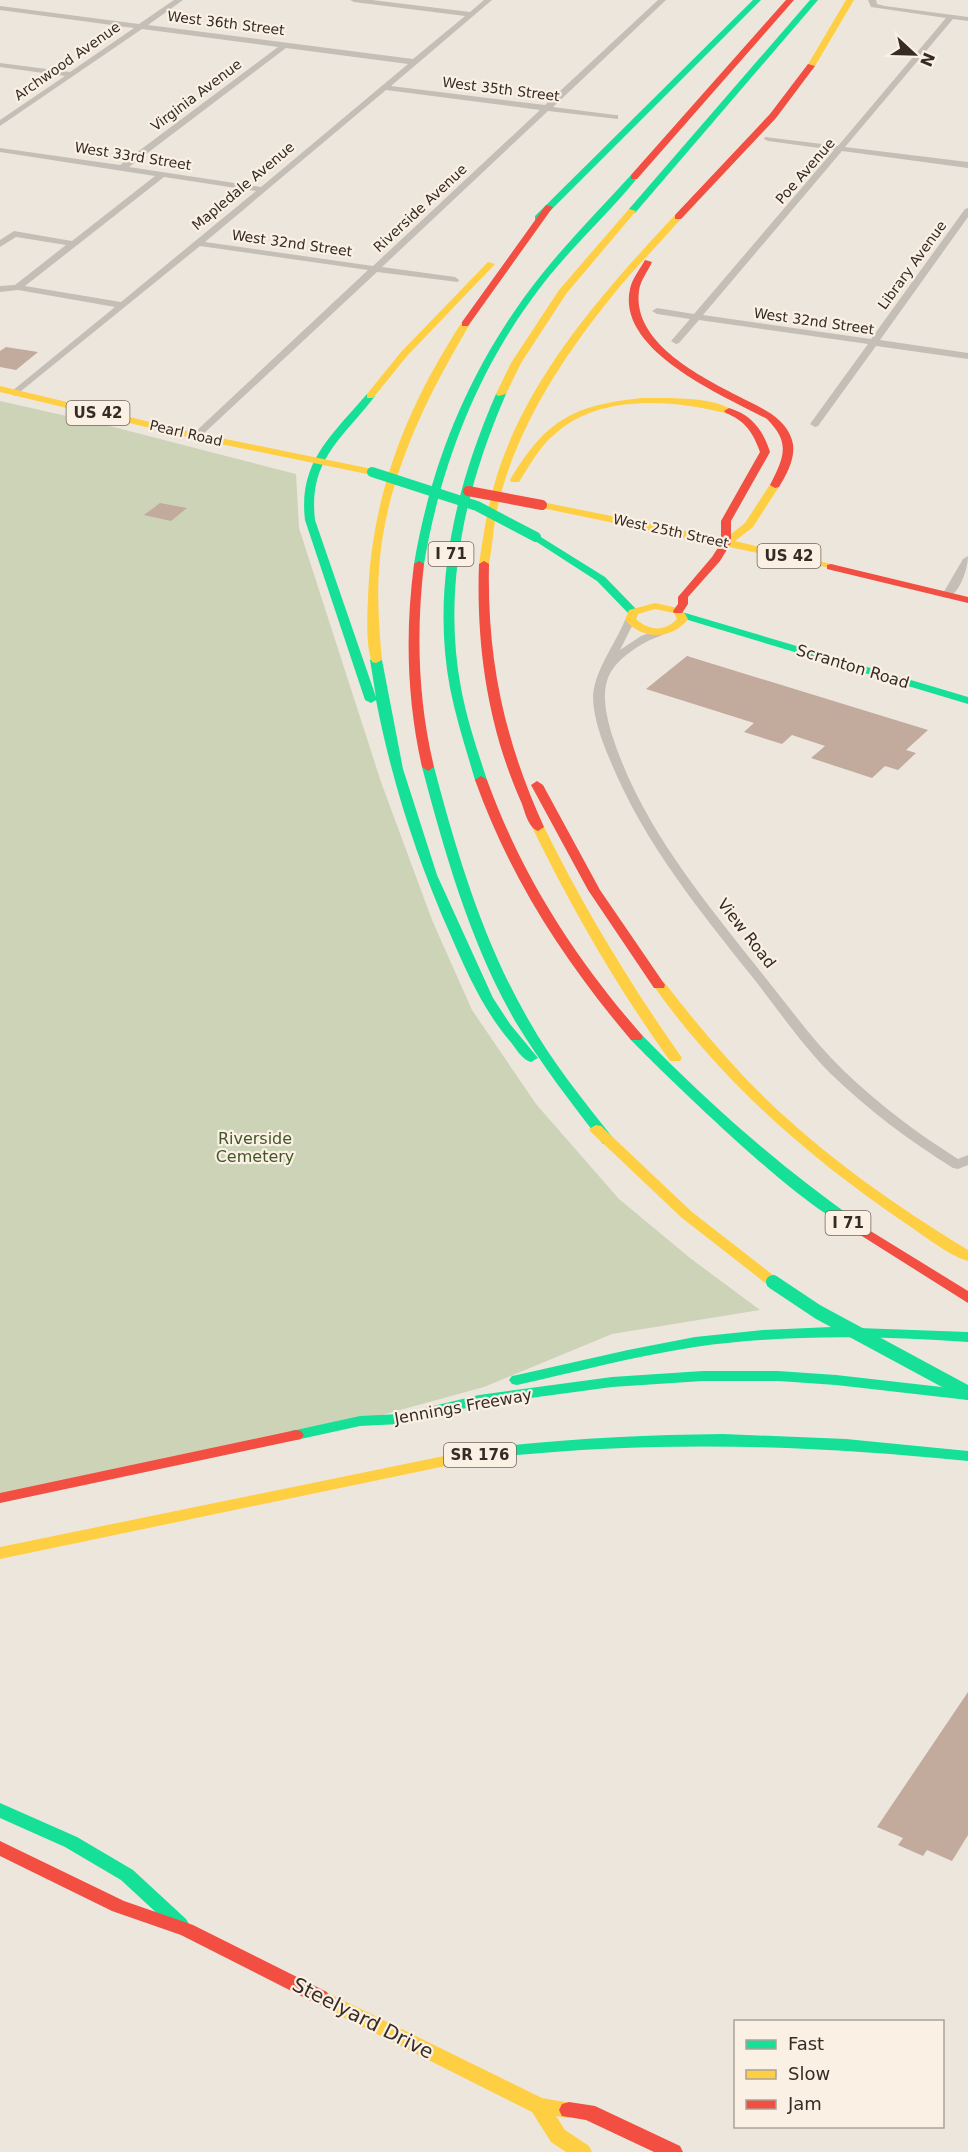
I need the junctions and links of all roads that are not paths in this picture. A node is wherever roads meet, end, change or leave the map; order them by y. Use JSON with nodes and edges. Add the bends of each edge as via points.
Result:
{"nodes":[{"id":1,"x":179,"y":0,"type":"edge"},
{"id":2,"x":354,"y":0,"type":"edge"},
{"id":3,"x":488,"y":0,"type":"edge"},
{"id":4,"x":662,"y":0,"type":"edge"},
{"id":5,"x":757,"y":0,"type":"edge"},
{"id":6,"x":790,"y":0,"type":"edge"},
{"id":7,"x":814,"y":0,"type":"edge"},
{"id":8,"x":849,"y":0,"type":"edge"},
{"id":9,"x":858,"y":0,"type":"edge"},
{"id":10,"x":873,"y":3,"type":"edge"},
{"id":11,"x":0,"y":8,"type":"edge"},
{"id":12,"x":470,"y":14,"type":"junction"},
{"id":13,"x":951,"y":16,"type":"junction"},
{"id":14,"x":967,"y":18,"type":"edge"},
{"id":15,"x":141,"y":26,"type":"junction"},
{"id":16,"x":835,"y":27,"type":"junction"},
{"id":17,"x":285,"y":45,"type":"junction"},
{"id":18,"x":414,"y":62,"type":"junction"},
{"id":19,"x":0,"y":64,"type":"edge"},
{"id":20,"x":70,"y":74,"type":"junction"},
{"id":21,"x":384,"y":87,"type":"junction"},
{"id":22,"x":546,"y":108,"type":"junction"},
{"id":23,"x":615,"y":117,"type":"dead end"},
{"id":24,"x":0,"y":124,"type":"edge"},
{"id":25,"x":768,"y":139,"type":"dead end"},
{"id":26,"x":842,"y":148,"type":"junction"},
{"id":27,"x":0,"y":150,"type":"edge"},
{"id":28,"x":968,"y":165,"type":"edge"},
{"id":29,"x":122,"y":168,"type":"junction"},
{"id":30,"x":163,"y":174,"type":"junction"},
{"id":31,"x":261,"y":189,"type":"junction"},
{"id":32,"x":697,"y":198,"type":"junction"},
{"id":33,"x":549,"y":207,"type":"junction"},
{"id":34,"x":968,"y":211,"type":"edge"},
{"id":35,"x":196,"y":243,"type":"junction"},
{"id":36,"x":0,"y":244,"type":"edge"},
{"id":37,"x":74,"y":244,"type":"junction"},
{"id":38,"x":374,"y":269,"type":"junction"},
{"id":39,"x":455,"y":280,"type":"dead end"},
{"id":40,"x":18,"y":287,"type":"junction"},
{"id":41,"x":0,"y":289,"type":"edge"},
{"id":42,"x":122,"y":304,"type":"junction"},
{"id":43,"x":657,"y":311,"type":"dead end"},
{"id":44,"x":696,"y":317,"type":"junction"},
{"id":45,"x":676,"y":341,"type":"dead end"},
{"id":46,"x":872,"y":343,"type":"junction"},
{"id":47,"x":968,"y":356,"type":"edge"},
{"id":48,"x":0,"y":389,"type":"edge"},
{"id":49,"x":15,"y":393,"type":"junction"},
{"id":50,"x":815,"y":424,"type":"dead end"},
{"id":51,"x":196,"y":436,"type":"junction"},
{"id":52,"x":318,"y":461,"type":"junction"},
{"id":53,"x":372,"y":472,"type":"junction"},
{"id":54,"x":726,"y":543,"type":"junction"},
{"id":55,"x":968,"y":559,"type":"edge"},
{"id":56,"x":698,"y":579,"type":"junction"},
{"id":57,"x":484,"y":581,"type":"junction"},
{"id":58,"x":947,"y":595,"type":"junction"},
{"id":59,"x":968,"y":600,"type":"edge"},
{"id":60,"x":637,"y":612,"type":"junction"},
{"id":61,"x":680,"y":613,"type":"junction"},
{"id":62,"x":667,"y":630,"type":"junction"},
{"id":63,"x":738,"y":633,"type":"junction"},
{"id":64,"x":487,"y":644,"type":"junction"},
{"id":65,"x":609,"y":667,"type":"junction"},
{"id":66,"x":968,"y":701,"type":"edge"},
{"id":67,"x":523,"y":752,"type":"dead end"},
{"id":68,"x":392,"y":758,"type":"junction"},
{"id":69,"x":532,"y":772,"type":"dead end"},
{"id":70,"x":736,"y":1135,"type":"junction"},
{"id":71,"x":608,"y":1142,"type":"junction"},
{"id":72,"x":963,"y":1162,"type":"edge"},
{"id":73,"x":968,"y":1256,"type":"edge"},
{"id":74,"x":968,"y":1298,"type":"edge"},
{"id":75,"x":968,"y":1337,"type":"edge"},
{"id":76,"x":968,"y":1394,"type":"edge"},
{"id":77,"x":360,"y":1421,"type":"junction"},
{"id":78,"x":968,"y":1456,"type":"edge"},
{"id":79,"x":0,"y":1498,"type":"edge"},
{"id":80,"x":0,"y":1553,"type":"edge"},
{"id":81,"x":0,"y":1810,"type":"edge"},
{"id":82,"x":0,"y":1848,"type":"edge"},
{"id":83,"x":187,"y":1930,"type":"junction"},
{"id":84,"x":539,"y":2106,"type":"junction"},
{"id":85,"x":582,"y":2152,"type":"edge"},
{"id":86,"x":673,"y":2152,"type":"edge"}],
"edges":[{"from":1,"to":15,"type":"street","name":"Archwood Avenue"},
{"from":2,"to":12,"type":"street"},
{"from":3,"to":12,"type":"street","name":"Mapledale Avenue"},
{"from":4,"to":22,"type":"street","name":"Riverside Avenue"},
{"from":5,"to":33,"type":"main road"},
{"from":6,"to":71,"type":"main road","number":"I 71","via":[[513,316],[456,417],[424,515],[415,570],[415,682],[428,767],[453,862],[527,1030]]},
{"from":7,"to":70,"type":"main road","number":"I 71","via":[[562,292],[529,338],[493,404],[471,461],[457,518],[448,582],[455,689],[480,780],[506,843],[545,916],[604,999],[675,1078]]},
{"from":8,"to":16,"type":"main road"},
{"from":9,"to":16,"type":"main road"},
{"from":10,"to":13,"type":"street"},
{"from":11,"to":15,"type":"street","name":"West 36th Street"},
{"from":12,"to":18,"type":"street","name":"Mapledale Avenue"},
{"from":13,"to":14,"type":"street"},
{"from":13,"to":26,"type":"street","name":"Poe Avenue"},
{"from":15,"to":17,"type":"street","name":"West 36th Street"},
{"from":15,"to":20,"type":"street","name":"Archwood Avenue"},
{"from":16,"to":32,"type":"main road","via":[[794,91]]},
{"from":17,"to":18,"type":"street","name":"West 36th Street"},
{"from":17,"to":29,"type":"street","name":"Virginia Avenue"},
{"from":18,"to":21,"type":"street","name":"Mapledale Avenue"},
{"from":19,"to":20,"type":"street"},
{"from":20,"to":24,"type":"street","name":"Archwood Avenue"},
{"from":21,"to":22,"type":"street","name":"West 35th Street"},
{"from":21,"to":31,"type":"street","name":"Mapledale Avenue"},
{"from":22,"to":23,"type":"street","name":"West 35th Street"},
{"from":22,"to":38,"type":"street","name":"Riverside Avenue"},
{"from":25,"to":26,"type":"street"},
{"from":26,"to":28,"type":"street"},
{"from":26,"to":44,"type":"street","name":"Poe Avenue"},
{"from":27,"to":29,"type":"street","name":"West 33rd Street"},
{"from":29,"to":30,"type":"street","name":"West 33rd Street"},
{"from":30,"to":31,"type":"street","name":"West 33rd Street"},
{"from":30,"to":37,"type":"street"},
{"from":31,"to":35,"type":"street","name":"Mapledale Avenue"},
{"from":32,"to":54,"type":"main road","via":[[643,269],[632,293],[631,306],[640,331],[660,352],[770,417],[786,435],[790,454],[785,466],[750,524]]},
{"from":32,"to":57,"type":"main road","via":[[604,297],[543,387],[503,475],[488,529]]},
{"from":33,"to":52,"type":"main road","via":[[405,354]]},
{"from":33,"to":68,"type":"main road","via":[[484,293],[434,375],[386,490],[371,592],[374,640]]},
{"from":34,"to":46,"type":"street","name":"Library Avenue"},
{"from":35,"to":38,"type":"street","name":"West 32nd Street"},
{"from":35,"to":42,"type":"street","name":"Mapledale Avenue"},
{"from":36,"to":37,"type":"street","via":[[14,234]]},
{"from":37,"to":40,"type":"street"},
{"from":38,"to":39,"type":"street","name":"West 32nd Street"},
{"from":38,"to":51,"type":"street","name":"Riverside Avenue"},
{"from":40,"to":41,"type":"street"},
{"from":40,"to":42,"type":"street"},
{"from":42,"to":49,"type":"street","name":"Mapledale Avenue"},
{"from":43,"to":44,"type":"street","name":"West 32nd Street"},
{"from":44,"to":45,"type":"street","name":"Poe Avenue"},
{"from":44,"to":46,"type":"street","name":"West 32nd Street"},
{"from":46,"to":47,"type":"street","name":"West 32nd Street"},
{"from":46,"to":50,"type":"street","name":"Library Avenue"},
{"from":48,"to":49,"type":"main road","name":"Pearl Road","number":"US 42"},
{"from":49,"to":51,"type":"main road","name":"Pearl Road","number":"US 42"},
{"from":51,"to":52,"type":"main road","name":"Pearl Road","number":"US 42"},
{"from":52,"to":53,"type":"main road","name":"Pearl Road","number":"US 42"},
{"from":52,"to":68,"type":"main road","via":[[309,476],[305,502]]},
{"from":53,"to":54,"type":"main road","name":"West 25th Street","number":"US 42","bridge":true},
{"from":53,"to":60,"type":"main road","bridge":true,"via":[[509,520],[591,571]]},
{"from":54,"to":56,"type":"main road"},
{"from":54,"to":57,"type":"main road","via":[[726,521],[765,452],[760,431],[733,412],[702,405],[664,400],[616,403],[569,418],[534,449],[501,512]]},
{"from":54,"to":58,"type":"main road","name":"West 25th Street","number":"US 42"},
{"from":55,"to":58,"type":"street"},
{"from":56,"to":60,"type":"main road"},
{"from":56,"to":61,"type":"main road","via":[[683,597]]},
{"from":57,"to":64,"type":"main road"},
{"from":58,"to":59,"type":"main road","name":"West 25th Street","number":"US 42"},
{"from":60,"to":61,"type":"main road","name":"Scranton Road","via":[[663,606]]},
{"from":60,"to":62,"type":"main road","name":"Scranton Road","via":[[638,627]]},
{"from":60,"to":65,"type":"street","name":"View Road","via":[[610,656]]},
{"from":61,"to":62,"type":"main road","via":[[682,623]]},
{"from":61,"to":63,"type":"main road","name":"Scranton Road"},
{"from":62,"to":63,"type":"main road","name":"Scranton Road"},
{"from":62,"to":65,"type":"street","name":"View Road","via":[[643,637]]},
{"from":63,"to":66,"type":"main road","name":"Scranton Road"},
{"from":64,"to":67,"type":"main road"},
{"from":64,"to":70,"type":"main road","via":[[496,717],[506,751],[581,916],[639,1011]]},
{"from":65,"to":72,"type":"street","name":"View Road","via":[[600,689],[602,718],[622,774],[669,862],[835,1070],[912,1136]]},
{"from":68,"to":71,"type":"main road","via":[[440,903],[493,1010],[541,1070]]},
{"from":69,"to":73,"type":"main road","via":[[579,866],[624,938],[660,989],[736,1078],[818,1156],[882,1203]]},
{"from":70,"to":74,"type":"main road","number":"I 71","via":[[843,1219]]},
{"from":71,"to":76,"type":"main road","number":"I 71","bridge":true,"via":[[687,1215],[773,1282],[818,1312]]},
{"from":75,"to":77,"type":"main road","via":[[790,1332],[722,1339],[657,1349],[473,1390],[398,1407]]},
{"from":76,"to":77,"type":"main road","name":"Jennings Freeway","via":[[778,1376],[703,1376],[612,1382],[479,1400],[400,1419]]},
{"from":77,"to":79,"type":"main road","name":"Jennings Freeway"},
{"from":78,"to":80,"type":"main road","number":"SR 176","via":[[763,1438],[677,1437],[593,1442],[408,1467]]},
{"from":81,"to":83,"type":"main road","name":"Steelyard Drive","via":[[71,1842],[127,1875]]},
{"from":82,"to":83,"type":"main road","name":"Steelyard Drive","via":[[118,1906]]},
{"from":83,"to":84,"type":"main road","name":"Steelyard Drive"},
{"from":84,"to":85,"type":"main road","via":[[558,2136]]},
{"from":84,"to":86,"type":"main road","name":"Steelyard Drive","via":[[588,2112]]}]}
